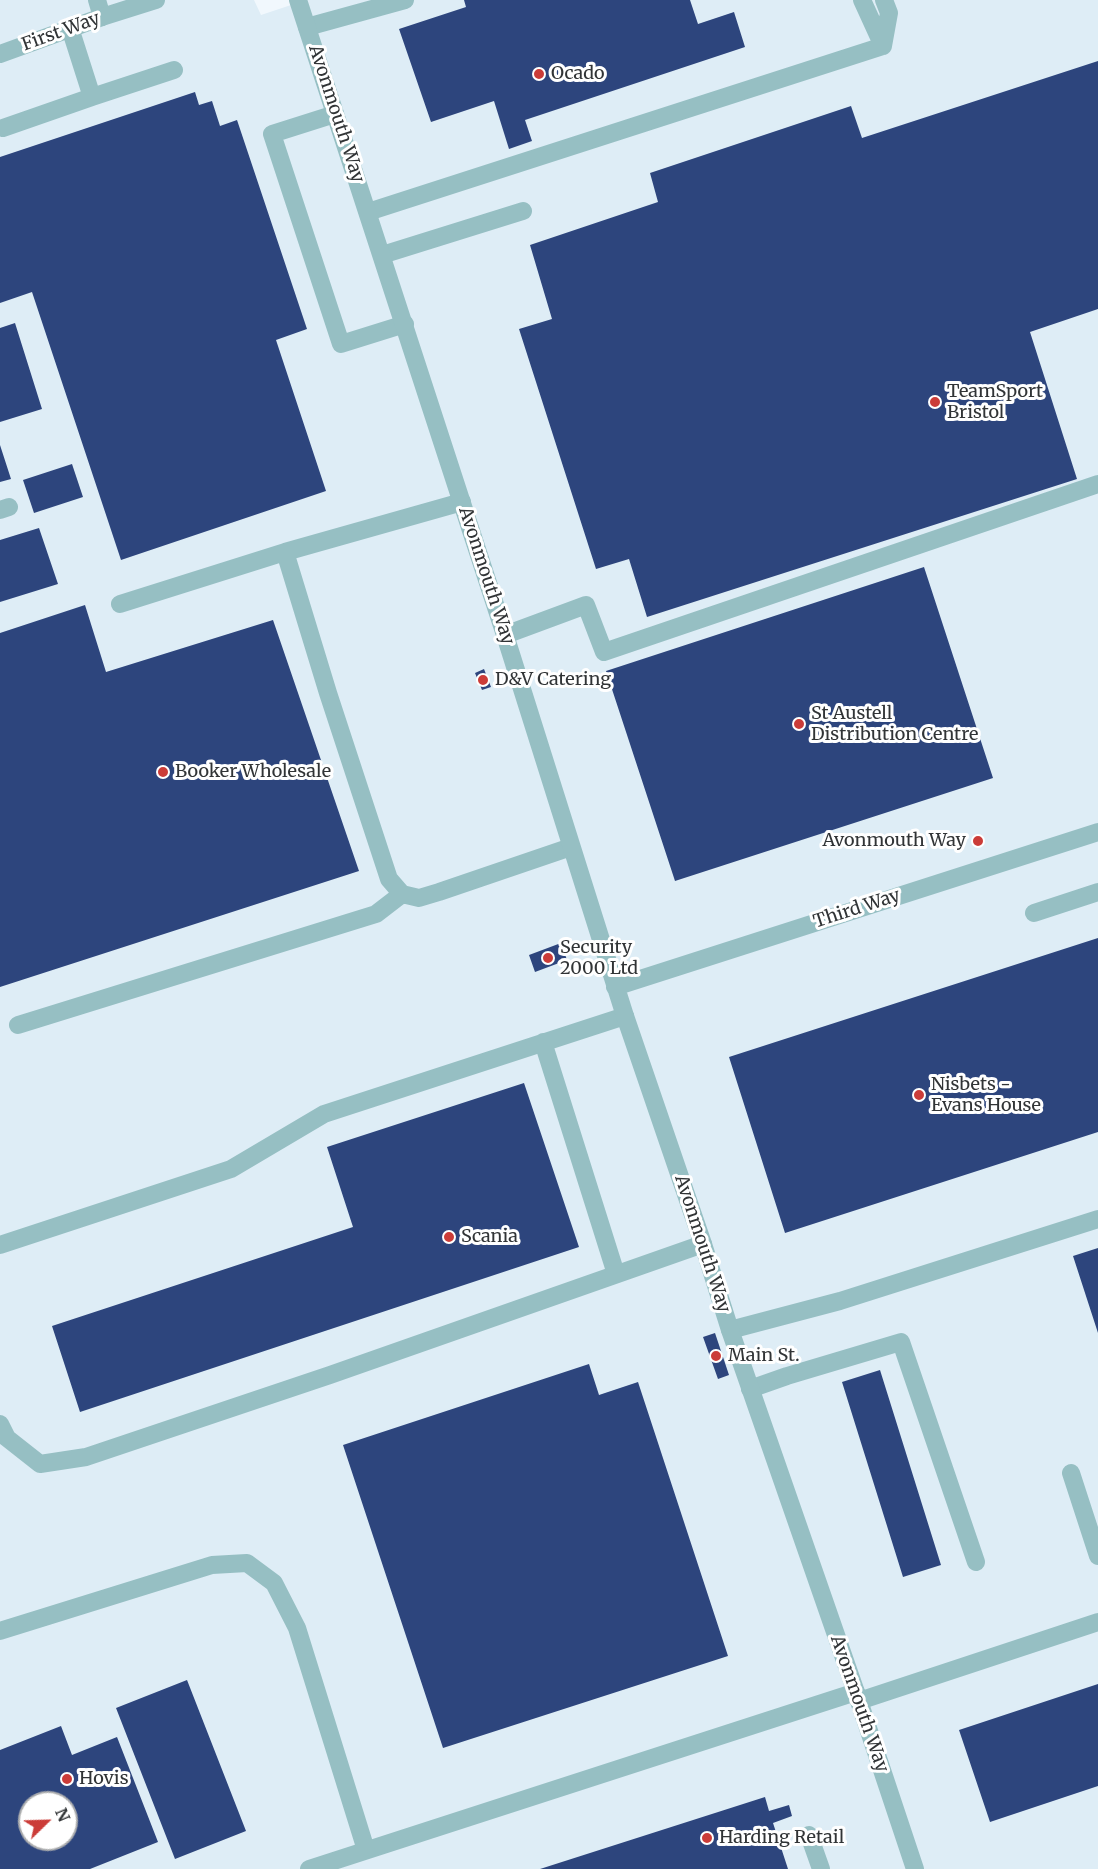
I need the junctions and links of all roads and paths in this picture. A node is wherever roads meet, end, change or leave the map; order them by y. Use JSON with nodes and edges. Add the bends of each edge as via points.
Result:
{"nodes":[{"id":1,"x":156,"y":0,"type":"edge"},
{"id":2,"x":298,"y":0,"type":"edge"},
{"id":3,"x":405,"y":0,"type":"edge"},
{"id":4,"x":862,"y":0,"type":"edge"},
{"id":5,"x":884,"y":0,"type":"edge"},
{"id":6,"x":100,"y":8,"type":"edge"},
{"id":7,"x":308,"y":27,"type":"junction"},
{"id":8,"x":70,"y":28,"type":"junction"},
{"id":9,"x":883,"y":46,"type":"junction"},
{"id":10,"x":0,"y":54,"type":"edge"},
{"id":11,"x":174,"y":70,"type":"dead end"},
{"id":12,"x":92,"y":97,"type":"junction"},
{"id":13,"x":335,"y":114,"type":"junction"},
{"id":14,"x":3,"y":128,"type":"dead end"},
{"id":15,"x":523,"y":210,"type":"dead end"},
{"id":16,"x":368,"y":212,"type":"junction"},
{"id":17,"x":382,"y":255,"type":"junction"},
{"id":18,"x":405,"y":324,"type":"junction"},
{"id":19,"x":1098,"y":484,"type":"edge"},
{"id":20,"x":462,"y":502,"type":"junction"},
{"id":21,"x":285,"y":552,"type":"junction"},
{"id":22,"x":120,"y":604,"type":"dead end"},
{"id":23,"x":506,"y":635,"type":"junction"},
{"id":24,"x":1098,"y":832,"type":"edge"},
{"id":25,"x":571,"y":847,"type":"junction"},
{"id":26,"x":1098,"y":892,"type":"edge"},
{"id":27,"x":402,"y":894,"type":"junction"},
{"id":28,"x":1034,"y":913,"type":"dead end"},
{"id":29,"x":615,"y":987,"type":"junction"},
{"id":30,"x":625,"y":1016,"type":"junction"},
{"id":31,"x":18,"y":1025,"type":"dead end"},
{"id":32,"x":543,"y":1042,"type":"junction"},
{"id":33,"x":1098,"y":1219,"type":"edge"},
{"id":34,"x":703,"y":1244,"type":"junction"},
{"id":35,"x":0,"y":1245,"type":"edge"},
{"id":36,"x":616,"y":1274,"type":"junction"},
{"id":37,"x":730,"y":1330,"type":"junction"},
{"id":38,"x":750,"y":1389,"type":"junction"},
{"id":39,"x":0,"y":1424,"type":"edge"},
{"id":40,"x":1071,"y":1473,"type":"dead end"},
{"id":41,"x":1098,"y":1556,"type":"edge"},
{"id":42,"x":976,"y":1562,"type":"dead end"},
{"id":43,"x":1098,"y":1622,"type":"edge"},
{"id":44,"x":0,"y":1631,"type":"edge"},
{"id":45,"x":857,"y":1696,"type":"junction"},
{"id":46,"x":809,"y":1835,"type":"dead end"},
{"id":47,"x":366,"y":1850,"type":"junction"},
{"id":48,"x":309,"y":1869,"type":"edge"},
{"id":49,"x":820,"y":1869,"type":"edge"},
{"id":50,"x":915,"y":1869,"type":"edge"}],
"edges":[{"from":1,"to":6,"type":"street","name":"First Way"},
{"from":2,"to":7,"type":"street","name":"Avonmouth Way"},
{"from":3,"to":7,"type":"street"},
{"from":4,"to":9,"type":"street"},
{"from":5,"to":9,"type":"street","via":[[889,13]]},
{"from":6,"to":8,"type":"street","name":"First Way"},
{"from":7,"to":13,"type":"street","name":"Avonmouth Way"},
{"from":8,"to":10,"type":"street","name":"First Way"},
{"from":8,"to":12,"type":"street"},
{"from":9,"to":16,"type":"street"},
{"from":11,"to":12,"type":"street"},
{"from":12,"to":14,"type":"street"},
{"from":13,"to":16,"type":"street","name":"Avonmouth Way"},
{"from":13,"to":18,"type":"street","via":[[272,134],[341,344]]},
{"from":15,"to":17,"type":"street"},
{"from":16,"to":17,"type":"street","name":"Avonmouth Way"},
{"from":17,"to":18,"type":"street","name":"Avonmouth Way"},
{"from":18,"to":20,"type":"street","name":"Avonmouth Way"},
{"from":19,"to":23,"type":"street","via":[[604,652],[586,605]]},
{"from":20,"to":21,"type":"street"},
{"from":20,"to":23,"type":"street","name":"Avonmouth Way"},
{"from":21,"to":22,"type":"street"},
{"from":21,"to":27,"type":"street","via":[[389,879]]},
{"from":23,"to":25,"type":"street","name":"Avonmouth Way"},
{"from":24,"to":29,"type":"street","name":"Third Way"},
{"from":25,"to":27,"type":"street","via":[[419,898]]},
{"from":25,"to":29,"type":"street","name":"Avonmouth Way"},
{"from":26,"to":28,"type":"street"},
{"from":27,"to":31,"type":"street","via":[[376,914]]},
{"from":29,"to":30,"type":"street","name":"Avonmouth Way"},
{"from":30,"to":32,"type":"street"},
{"from":30,"to":34,"type":"street","name":"Avonmouth Way"},
{"from":32,"to":35,"type":"street","via":[[324,1114],[231,1169]]},
{"from":32,"to":36,"type":"street"},
{"from":33,"to":37,"type":"street","via":[[840,1301]]},
{"from":34,"to":36,"type":"street"},
{"from":34,"to":37,"type":"street","name":"Avonmouth Way"},
{"from":36,"to":39,"type":"street","via":[[86,1457],[40,1464],[7,1438]]},
{"from":37,"to":38,"type":"street","name":"Avonmouth Way"},
{"from":38,"to":42,"type":"street","via":[[901,1342]]},
{"from":38,"to":45,"type":"street","name":"Avonmouth Way"},
{"from":40,"to":41,"type":"street"},
{"from":43,"to":45,"type":"street"},
{"from":44,"to":47,"type":"street","via":[[212,1564],[247,1563],[274,1583],[297,1628]]},
{"from":45,"to":47,"type":"street"},
{"from":45,"to":50,"type":"street","name":"Avonmouth Way"},
{"from":46,"to":49,"type":"street"},
{"from":47,"to":48,"type":"street"}]}
